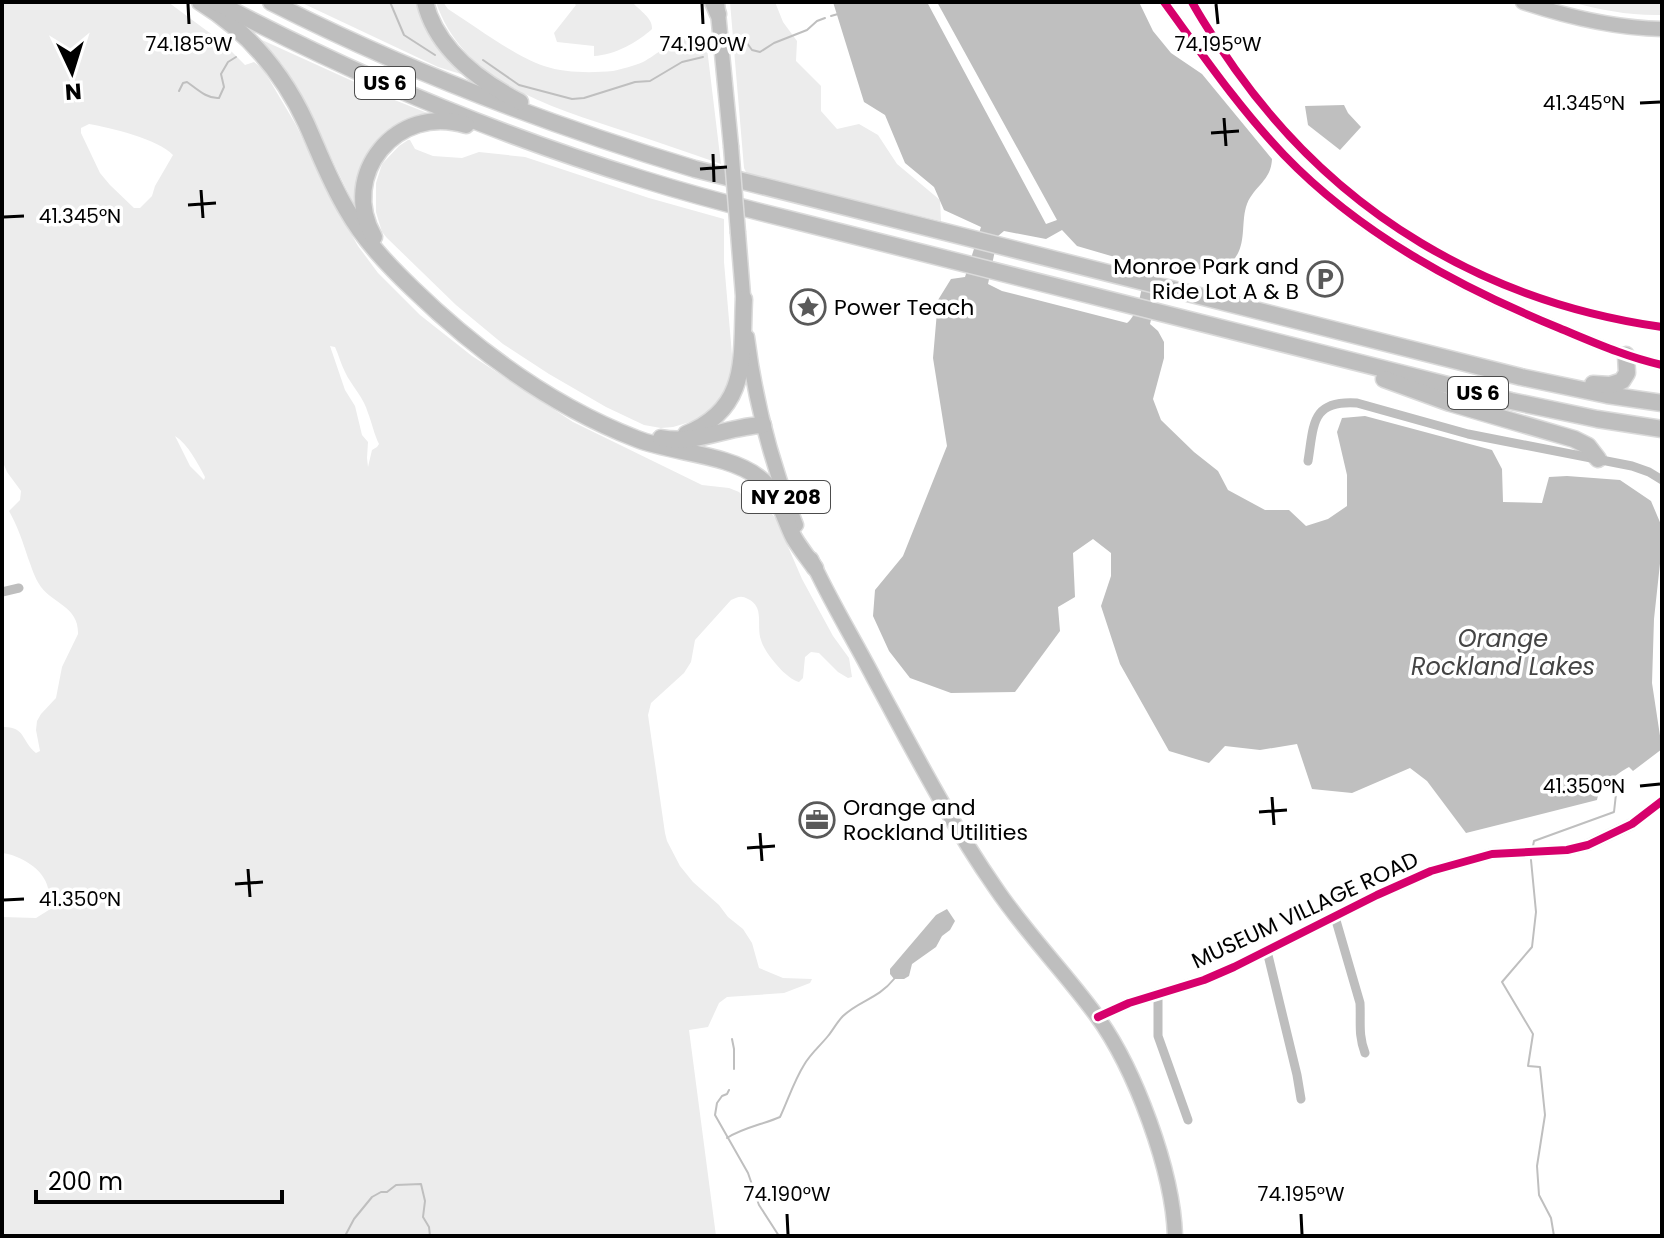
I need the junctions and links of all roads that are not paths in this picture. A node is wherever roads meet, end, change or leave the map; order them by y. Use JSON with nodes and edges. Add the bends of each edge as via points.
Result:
{"nodes":[{"id":1,"x":200,"y":2,"type":"edge"},
{"id":2,"x":216,"y":2,"type":"edge"},
{"id":3,"x":271,"y":2,"type":"edge"},
{"id":4,"x":425,"y":2,"type":"edge"},
{"id":5,"x":1164,"y":2,"type":"edge"},
{"id":6,"x":1523,"y":2,"type":"edge"},
{"id":7,"x":716,"y":6,"type":"edge"},
{"id":8,"x":1662,"y":29,"type":"edge"},
{"id":9,"x":593,"y":137,"type":"junction"},
{"id":10,"x":559,"y":152,"type":"junction"},
{"id":11,"x":744,"y":299,"type":"junction"},
{"id":12,"x":1296,"y":348,"type":"junction"},
{"id":13,"x":1626,"y":355,"type":"junction"},
{"id":14,"x":1453,"y":360,"type":"junction"},
{"id":15,"x":1662,"y":365,"type":"edge"},
{"id":16,"x":1662,"y":403,"type":"edge"},
{"id":17,"x":763,"y":425,"type":"junction"},
{"id":18,"x":1662,"y":429,"type":"edge"},
{"id":19,"x":661,"y":443,"type":"junction"},
{"id":20,"x":1598,"y":459,"type":"junction"},
{"id":21,"x":1308,"y":461,"type":"dead end"},
{"id":22,"x":1662,"y":480,"type":"edge"},
{"id":23,"x":815,"y":568,"type":"junction"},
{"id":24,"x":19,"y":588,"type":"dead end"},
{"id":25,"x":2,"y":592,"type":"edge"},
{"id":26,"x":1662,"y":801,"type":"edge"},
{"id":27,"x":1335,"y":917,"type":"junction"},
{"id":28,"x":1267,"y":951,"type":"junction"},
{"id":29,"x":1158,"y":994,"type":"junction"},
{"id":30,"x":1098,"y":1017,"type":"junction"},
{"id":31,"x":1365,"y":1053,"type":"dead end"},
{"id":32,"x":1301,"y":1099,"type":"dead end"},
{"id":33,"x":1188,"y":1120,"type":"dead end"},
{"id":34,"x":1175,"y":1236,"type":"edge"}],
"edges":[{"from":1,"to":19,"type":"highway","via":[[237,29],[283,81],[346,210],[413,289],[536,386],[605,425]]},
{"from":2,"to":10,"type":"highway","number":"US 6","via":[[364,74]]},
{"from":3,"to":9,"type":"highway","number":"US 6","via":[[444,81]]},
{"from":4,"to":9,"type":"highway","via":[[440,37],[477,75]]},
{"from":5,"to":13,"type":"street","via":[[1274,144],[1351,213],[1451,279]]},
{"from":6,"to":8,"type":"main road","via":[[1596,22]]},
{"from":7,"to":11,"type":"main road","number":"NY 208","bridge":true},
{"from":9,"to":14,"type":"highway","number":"US 6","via":[[724,177]]},
{"from":10,"to":12,"type":"highway","number":"US 6","via":[[702,197]]},
{"from":10,"to":19,"type":"highway","via":[[459,122],[418,124],[388,141],[371,164],[364,189],[367,221],[377,242],[403,271],[487,345],[589,410]]},
{"from":11,"to":17,"type":"main road","number":"NY 208"},
{"from":11,"to":19,"type":"highway","via":[[741,367],[730,399],[703,426]]},
{"from":12,"to":18,"type":"highway","number":"US 6","via":[[1511,401]]},
{"from":12,"to":20,"type":"highway","via":[[1574,439]]},
{"from":13,"to":14,"type":"highway","via":[[1626,376],[1610,385]]},
{"from":13,"to":15,"type":"street"},
{"from":14,"to":16,"type":"highway","number":"US 6"},
{"from":17,"to":19,"type":"highway"},
{"from":17,"to":23,"type":"main road","number":"NY 208"},
{"from":19,"to":23,"type":"highway","via":[[732,464],[761,479]]},
{"from":20,"to":21,"type":"street","via":[[1342,402],[1330,405],[1315,422]]},
{"from":20,"to":22,"type":"street"},
{"from":23,"to":30,"type":"main road","number":"NY 208","via":[[952,822],[996,889]]},
{"from":24,"to":25,"type":"street"},
{"from":26,"to":27,"type":"street","name":"MUSEUM VILLAGE ROAD","via":[[1632,824],[1588,845],[1473,859],[1420,875]]},
{"from":27,"to":28,"type":"street","name":"MUSEUM VILLAGE ROAD"},
{"from":27,"to":31,"type":"street","via":[[1360,1003]]},
{"from":28,"to":29,"type":"street","name":"MUSEUM VILLAGE ROAD"},
{"from":28,"to":32,"type":"street"},
{"from":29,"to":30,"type":"street","name":"MUSEUM VILLAGE ROAD"},
{"from":29,"to":33,"type":"street","via":[[1157,1031]]},
{"from":30,"to":34,"type":"main road","number":"NY 208","via":[[1131,1076],[1153,1134],[1170,1191]]}]}
